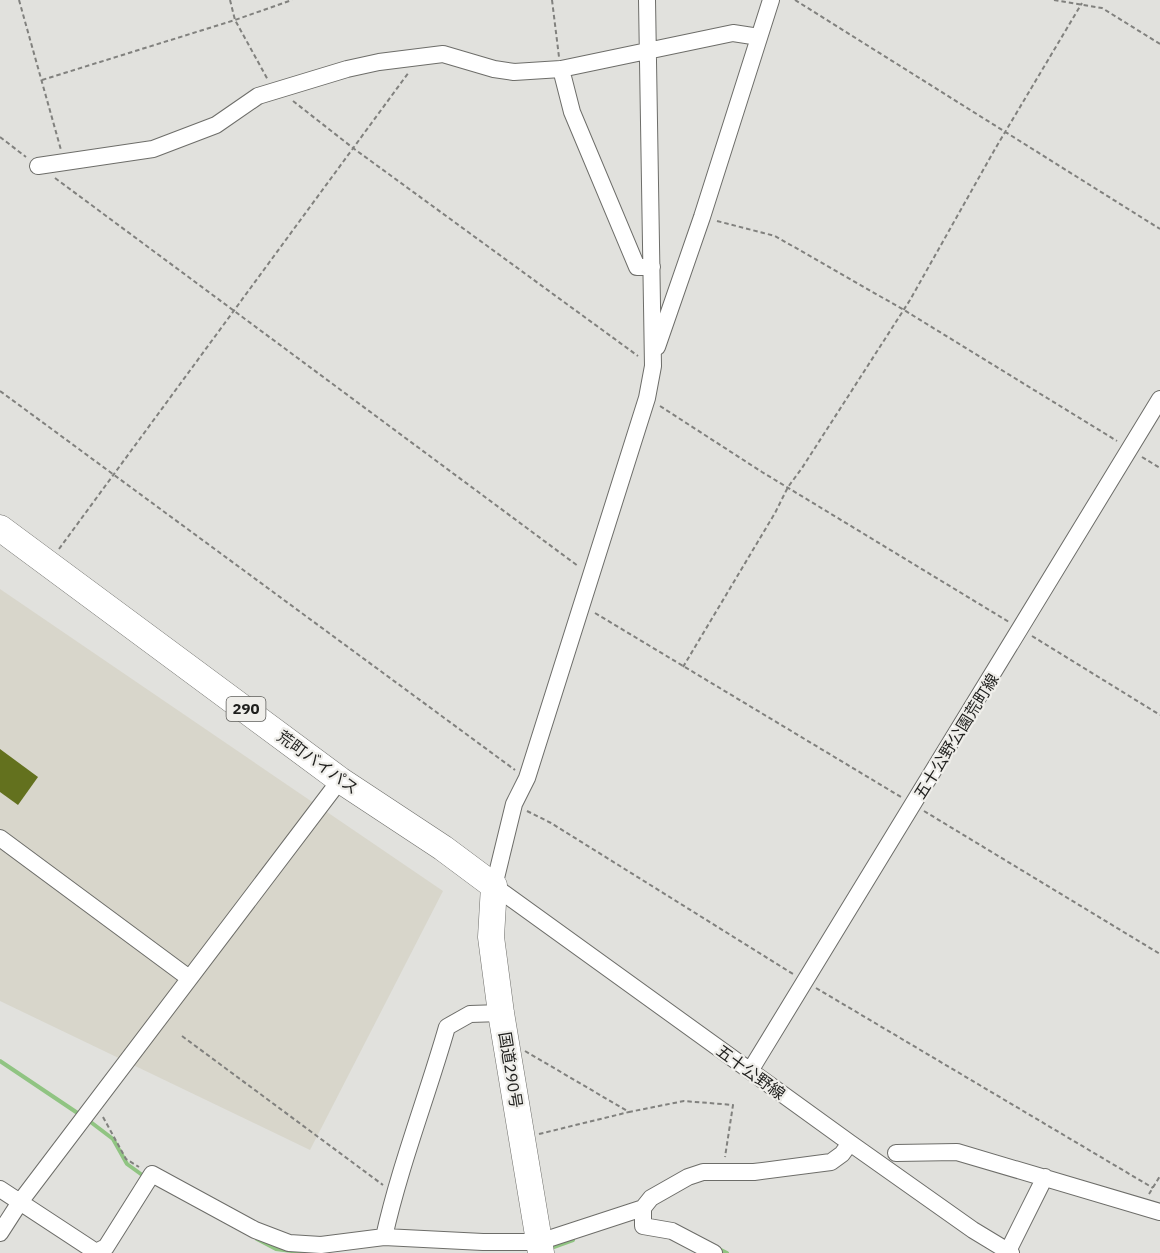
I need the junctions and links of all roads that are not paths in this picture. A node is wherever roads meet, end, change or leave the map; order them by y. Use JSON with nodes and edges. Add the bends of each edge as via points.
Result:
{"nodes":[{"id":1,"x":647,"y":0,"type":"edge"},
{"id":2,"x":771,"y":0,"type":"edge"},
{"id":3,"x":759,"y":37,"type":"junction"},
{"id":4,"x":648,"y":50,"type":"junction"},
{"id":5,"x":561,"y":69,"type":"junction"},
{"id":6,"x":38,"y":166,"type":"road end"},
{"id":7,"x":652,"y":267,"type":"junction"},
{"id":8,"x":653,"y":362,"type":"junction"},
{"id":9,"x":1160,"y":399,"type":"edge"},
{"id":10,"x":0,"y":528,"type":"edge"},
{"id":11,"x":340,"y":780,"type":"junction"},
{"id":12,"x":0,"y":838,"type":"edge"},
{"id":13,"x":494,"y":886,"type":"junction"},
{"id":14,"x":189,"y":978,"type":"junction"},
{"id":15,"x":501,"y":1013,"type":"junction"},
{"id":16,"x":750,"y":1071,"type":"junction"},
{"id":17,"x":850,"y":1143,"type":"junction"},
{"id":18,"x":896,"y":1153,"type":"dead end"},
{"id":19,"x":1045,"y":1177,"type":"junction"},
{"id":20,"x":0,"y":1189,"type":"edge"},
{"id":21,"x":20,"y":1202,"type":"junction"},
{"id":22,"x":643,"y":1208,"type":"junction"},
{"id":23,"x":1160,"y":1212,"type":"edge"},
{"id":24,"x":0,"y":1233,"type":"edge"},
{"id":25,"x":384,"y":1237,"type":"junction"},
{"id":26,"x":540,"y":1247,"type":"edge"},
{"id":27,"x":321,"y":1249,"type":"edge"},
{"id":28,"x":1009,"y":1252,"type":"edge"},
{"id":29,"x":714,"y":1253,"type":"edge"}],
"edges":[{"from":1,"to":4,"type":"street"},
{"from":2,"to":3,"type":"street"},
{"from":3,"to":4,"type":"street","via":[[733,33]]},
{"from":3,"to":8,"type":"street"},
{"from":4,"to":5,"type":"street"},
{"from":4,"to":7,"type":"street"},
{"from":5,"to":6,"type":"street","via":[[514,72],[443,54],[347,69],[258,96],[216,126],[153,149]]},
{"from":5,"to":7,"type":"street","via":[[572,112],[638,267]]},
{"from":7,"to":8,"type":"street"},
{"from":8,"to":13,"type":"street","via":[[647,398],[527,778],[514,804]]},
{"from":9,"to":16,"type":"street","name":"五十公野公園荒町線"},
{"from":10,"to":11,"type":"highway","name":"荒町バイパス","number":"290"},
{"from":11,"to":13,"type":"highway","name":"荒町バイパス","number":"290"},
{"from":11,"to":14,"type":"street"},
{"from":12,"to":14,"type":"street"},
{"from":13,"to":15,"type":"highway","name":"国道290号","via":[[491,937]]},
{"from":13,"to":16,"type":"street","name":"五十公野線"},
{"from":14,"to":21,"type":"street"},
{"from":15,"to":25,"type":"street","via":[[470,1014],[447,1027]]},
{"from":15,"to":26,"type":"highway","name":"国道290号"},
{"from":16,"to":17,"type":"street","name":"五十公野線"},
{"from":17,"to":22,"type":"street","via":[[831,1162],[754,1172],[703,1172],[651,1198]]},
{"from":17,"to":28,"type":"street","name":"五十公野線"},
{"from":18,"to":19,"type":"street","via":[[957,1152]]},
{"from":19,"to":23,"type":"street"},
{"from":19,"to":28,"type":"street"},
{"from":20,"to":21,"type":"street"},
{"from":21,"to":24,"type":"street"},
{"from":21,"to":27,"type":"street","via":[[96,1252],[106,1247],[152,1174],[255,1230],[289,1243]]},
{"from":22,"to":26,"type":"street"},
{"from":22,"to":29,"type":"street","via":[[643,1226],[672,1231]]},
{"from":25,"to":26,"type":"street"},
{"from":25,"to":27,"type":"street"}]}
